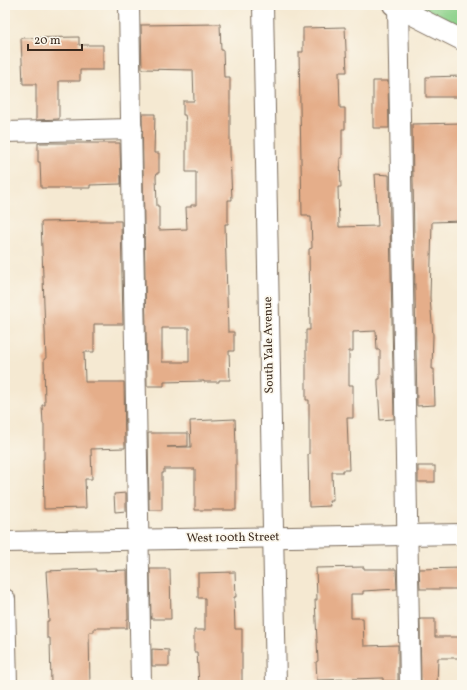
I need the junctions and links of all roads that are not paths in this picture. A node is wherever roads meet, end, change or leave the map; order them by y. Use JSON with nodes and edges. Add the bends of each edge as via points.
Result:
{"nodes":[{"id":1,"x":130,"y":5,"type":"edge"},
{"id":2,"x":263,"y":5,"type":"edge"},
{"id":3,"x":396,"y":6,"type":"edge"},
{"id":4,"x":462,"y":40,"type":"edge"},
{"id":5,"x":132,"y":129,"type":"junction"},
{"id":6,"x":5,"y":132,"type":"edge"},
{"id":7,"x":462,"y":534,"type":"edge"},
{"id":8,"x":407,"y":535,"type":"junction"},
{"id":9,"x":273,"y":538,"type":"junction"},
{"id":10,"x":138,"y":540,"type":"junction"},
{"id":11,"x":5,"y":542,"type":"edge"},
{"id":12,"x":5,"y":598,"type":"edge"},
{"id":13,"x":7,"y":685,"type":"edge"},
{"id":14,"x":141,"y":685,"type":"edge"},
{"id":15,"x":276,"y":685,"type":"edge"},
{"id":16,"x":410,"y":685,"type":"edge"}],
"edges":[{"from":1,"to":5,"type":"street"},
{"from":2,"to":9,"type":"street","name":"South Yale Avenue"},
{"from":3,"to":4,"type":"street"},
{"from":3,"to":8,"type":"street"},
{"from":5,"to":6,"type":"street"},
{"from":5,"to":10,"type":"street"},
{"from":7,"to":8,"type":"street","name":"West 100th Street"},
{"from":8,"to":9,"type":"street","name":"West 100th Street"},
{"from":8,"to":16,"type":"street"},
{"from":9,"to":10,"type":"street","name":"West 100th Street"},
{"from":9,"to":15,"type":"street","name":"South Yale Avenue"},
{"from":10,"to":11,"type":"street","name":"West 100th Street"},
{"from":10,"to":14,"type":"street"},
{"from":12,"to":13,"type":"street"}]}
